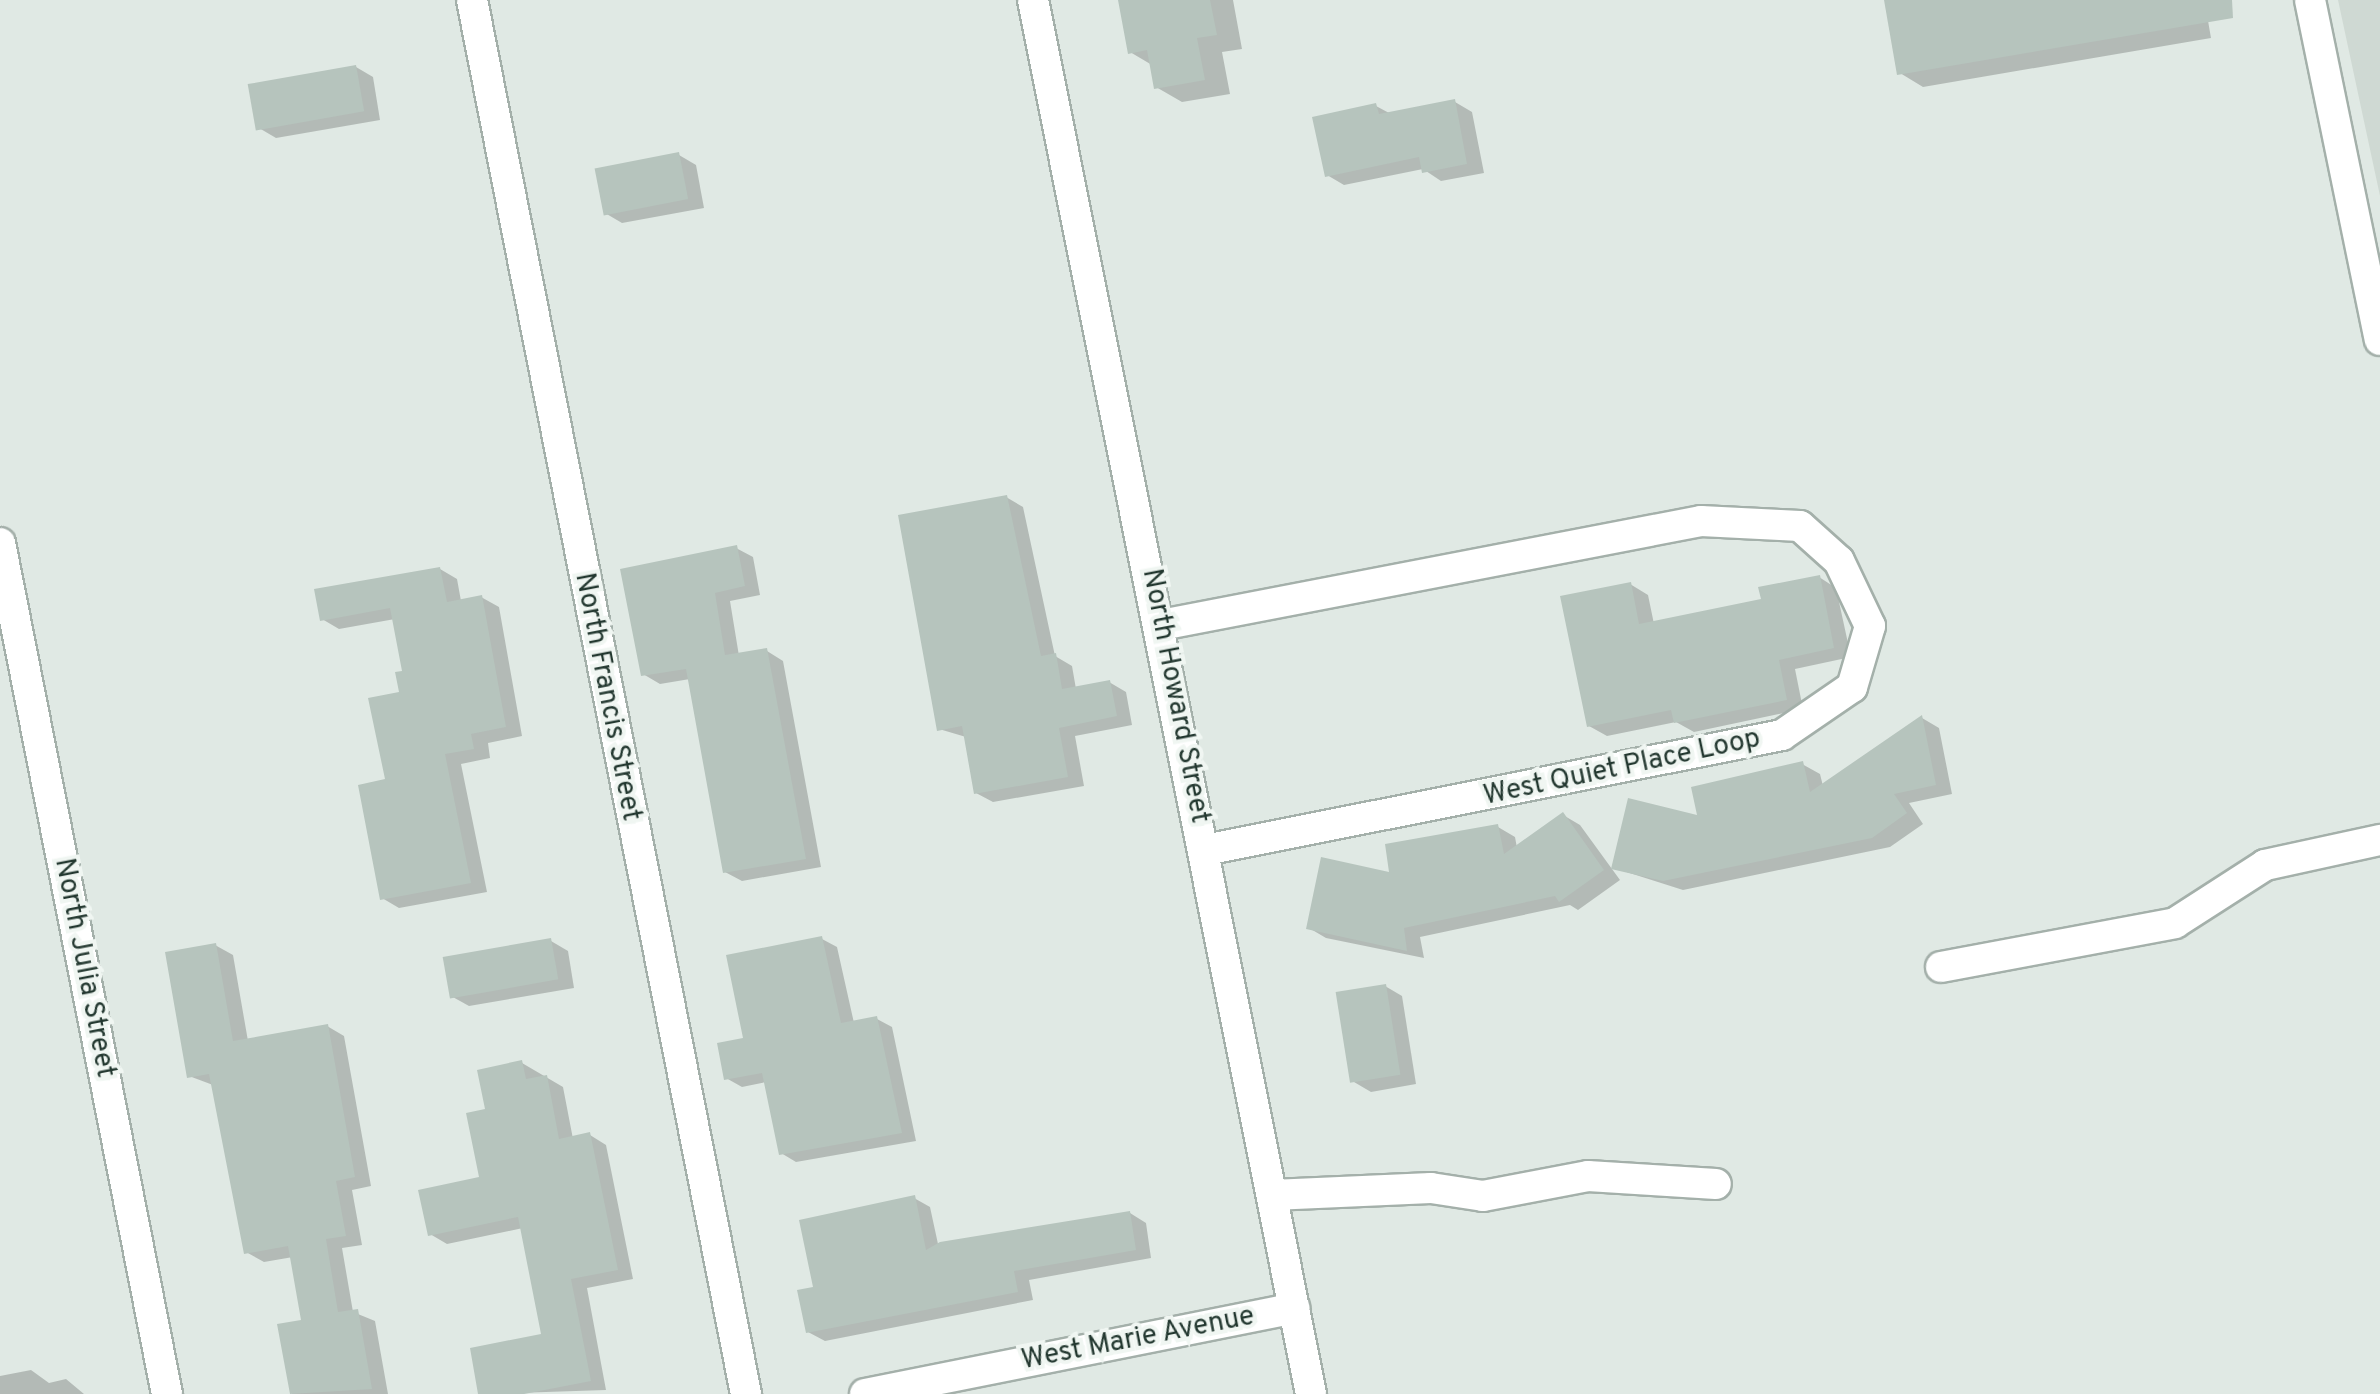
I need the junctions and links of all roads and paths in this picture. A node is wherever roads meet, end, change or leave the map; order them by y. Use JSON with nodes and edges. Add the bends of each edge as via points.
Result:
{"nodes":[{"id":1,"x":472,"y":0,"type":"edge"},
{"id":2,"x":1033,"y":0,"type":"edge"},
{"id":3,"x":2310,"y":0,"type":"edge"},
{"id":4,"x":2380,"y":340,"type":"edge"},
{"id":5,"x":0,"y":543,"type":"edge"},
{"id":6,"x":1161,"y":625,"type":"junction"},
{"id":7,"x":2380,"y":840,"type":"edge"},
{"id":8,"x":1205,"y":850,"type":"junction"},
{"id":9,"x":1941,"y":966,"type":"dead end"},
{"id":10,"x":1716,"y":1184,"type":"dead end"},
{"id":11,"x":1272,"y":1196,"type":"junction"},
{"id":12,"x":1294,"y":1308,"type":"junction"},
{"id":13,"x":167,"y":1394,"type":"edge"},
{"id":14,"x":746,"y":1394,"type":"edge"},
{"id":15,"x":864,"y":1394,"type":"edge"},
{"id":16,"x":1312,"y":1394,"type":"edge"}],
"edges":[{"from":1,"to":14,"type":"street","name":"North Francis Street"},
{"from":2,"to":6,"type":"street","name":"North Howard Street"},
{"from":3,"to":4,"type":"street"},
{"from":5,"to":13,"type":"street","name":"North Julia Street"},
{"from":6,"to":8,"type":"street","name":"North Howard Street"},
{"from":6,"to":8,"type":"street","name":"West Quiet Place Loop","via":[[1701,521],[1800,526],[1839,560],[1870,626],[1852,687],[1782,735]]},
{"from":7,"to":9,"type":"street","via":[[2265,865],[2175,923]]},
{"from":8,"to":11,"type":"street","name":"North Howard Street"},
{"from":10,"to":11,"type":"street","via":[[1588,1176],[1483,1196],[1432,1188]]},
{"from":11,"to":12,"type":"street","name":"North Howard Street"},
{"from":12,"to":15,"type":"street","name":"West Marie Avenue"},
{"from":12,"to":16,"type":"street","name":"North Howard Street"}]}
